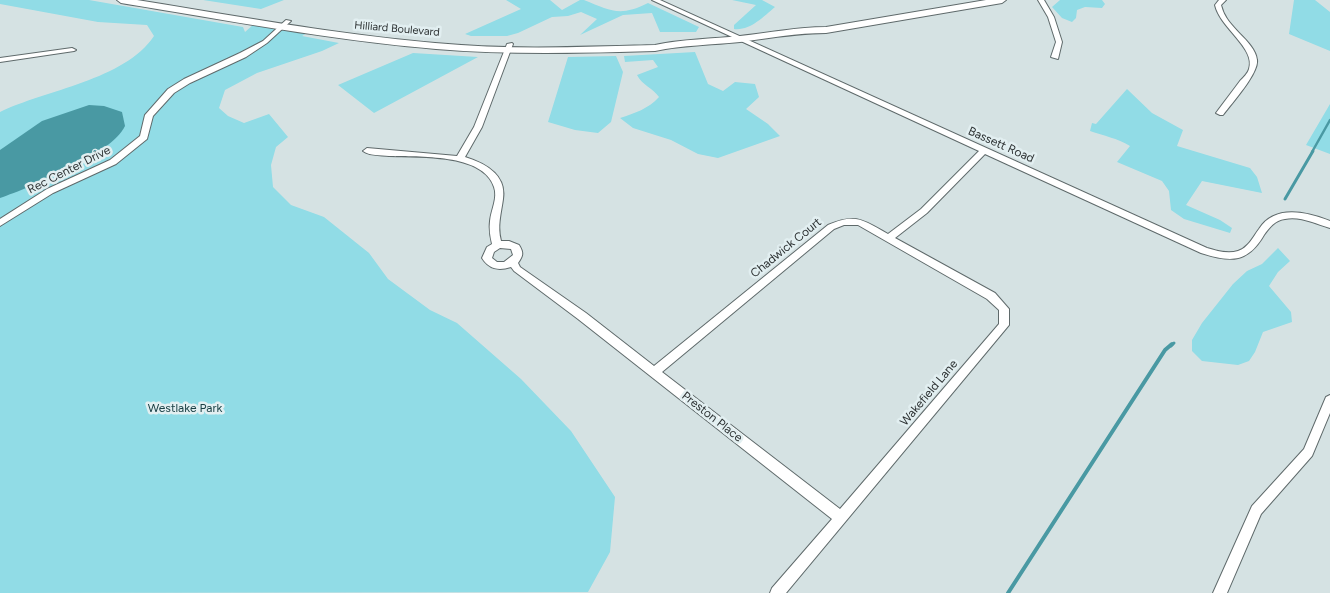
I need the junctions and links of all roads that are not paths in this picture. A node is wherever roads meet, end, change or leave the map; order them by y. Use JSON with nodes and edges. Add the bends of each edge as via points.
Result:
{"nodes":[{"id":1,"x":121,"y":0,"type":"edge"},
{"id":2,"x":161,"y":0,"type":"edge"},
{"id":3,"x":655,"y":0,"type":"edge"},
{"id":4,"x":961,"y":0,"type":"edge"},
{"id":5,"x":1002,"y":0,"type":"edge"},
{"id":6,"x":1041,"y":0,"type":"edge"},
{"id":7,"x":1223,"y":0,"type":"edge"},
{"id":8,"x":284,"y":24,"type":"junction"},
{"id":9,"x":809,"y":30,"type":"junction"},
{"id":10,"x":739,"y":39,"type":"junction"},
{"id":11,"x":508,"y":47,"type":"junction"},
{"id":12,"x":72,"y":50,"type":"dead end"},
{"id":13,"x":1054,"y":57,"type":"dead end"},
{"id":14,"x":0,"y":60,"type":"edge"},
{"id":15,"x":1220,"y":113,"type":"dead end"},
{"id":16,"x":367,"y":151,"type":"dead end"},
{"id":17,"x":984,"y":151,"type":"junction"},
{"id":18,"x":460,"y":158,"type":"junction"},
{"id":19,"x":0,"y":223,"type":"edge"},
{"id":20,"x":1330,"y":225,"type":"edge"},
{"id":21,"x":889,"y":238,"type":"junction"},
{"id":22,"x":497,"y":245,"type":"junction"},
{"id":23,"x":513,"y":263,"type":"junction"},
{"id":24,"x":655,"y":372,"type":"junction"},
{"id":25,"x":1330,"y":400,"type":"edge"},
{"id":26,"x":841,"y":518,"type":"junction"},
{"id":27,"x":777,"y":593,"type":"edge"},
{"id":28,"x":1220,"y":593,"type":"edge"}],
"edges":[{"from":1,"to":8,"type":"main road","name":"Hilliard Boulevard"},
{"from":2,"to":8,"type":"main road","name":"Hilliard Boulevard"},
{"from":3,"to":10,"type":"street","name":"Bassett Road"},
{"from":4,"to":9,"type":"main road","name":"Hilliard Boulevard","via":[[821,24]]},
{"from":5,"to":9,"type":"main road","name":"Hilliard Boulevard","via":[[826,30]]},
{"from":6,"to":13,"type":"street","via":[[1058,42]]},
{"from":7,"to":15,"type":"street","via":[[1218,10],[1246,44],[1255,63]]},
{"from":8,"to":11,"type":"main road","name":"Hilliard Boulevard","via":[[390,42]]},
{"from":8,"to":19,"type":"street","name":"Rec Center Drive","via":[[271,37],[243,55],[170,91],[149,115],[144,137],[125,154],[50,191]]},
{"from":9,"to":10,"type":"main road","name":"Hilliard Boulevard"},
{"from":10,"to":11,"type":"main road","name":"Hilliard Boulevard","via":[[621,50]]},
{"from":10,"to":17,"type":"street","name":"Bassett Road"},
{"from":11,"to":18,"type":"street","via":[[478,127]]},
{"from":12,"to":14,"type":"street"},
{"from":16,"to":18,"type":"street"},
{"from":17,"to":20,"type":"street","name":"Bassett Road","via":[[1191,246],[1221,256],[1247,252],[1267,225],[1280,216],[1305,217]]},
{"from":17,"to":21,"type":"street","via":[[924,211]]},
{"from":18,"to":22,"type":"street","via":[[478,163],[496,177],[499,190],[494,222]]},
{"from":21,"to":24,"type":"street","name":"Chadwick Court","via":[[860,222],[844,222],[831,227]]},
{"from":21,"to":26,"type":"street","name":"Wakefield Lane","via":[[991,296],[1004,309],[1004,325]]},
{"from":22,"to":23,"type":"street","via":[[509,244],[518,249]]},
{"from":22,"to":23,"type":"street","via":[[488,251],[489,262],[502,266]]},
{"from":23,"to":24,"type":"street","name":"Preston Place"},
{"from":24,"to":26,"type":"street","name":"Preston Place"},
{"from":25,"to":28,"type":"street","via":[[1308,452],[1256,510]]},
{"from":26,"to":27,"type":"street","name":"Wakefield Lane"}]}
